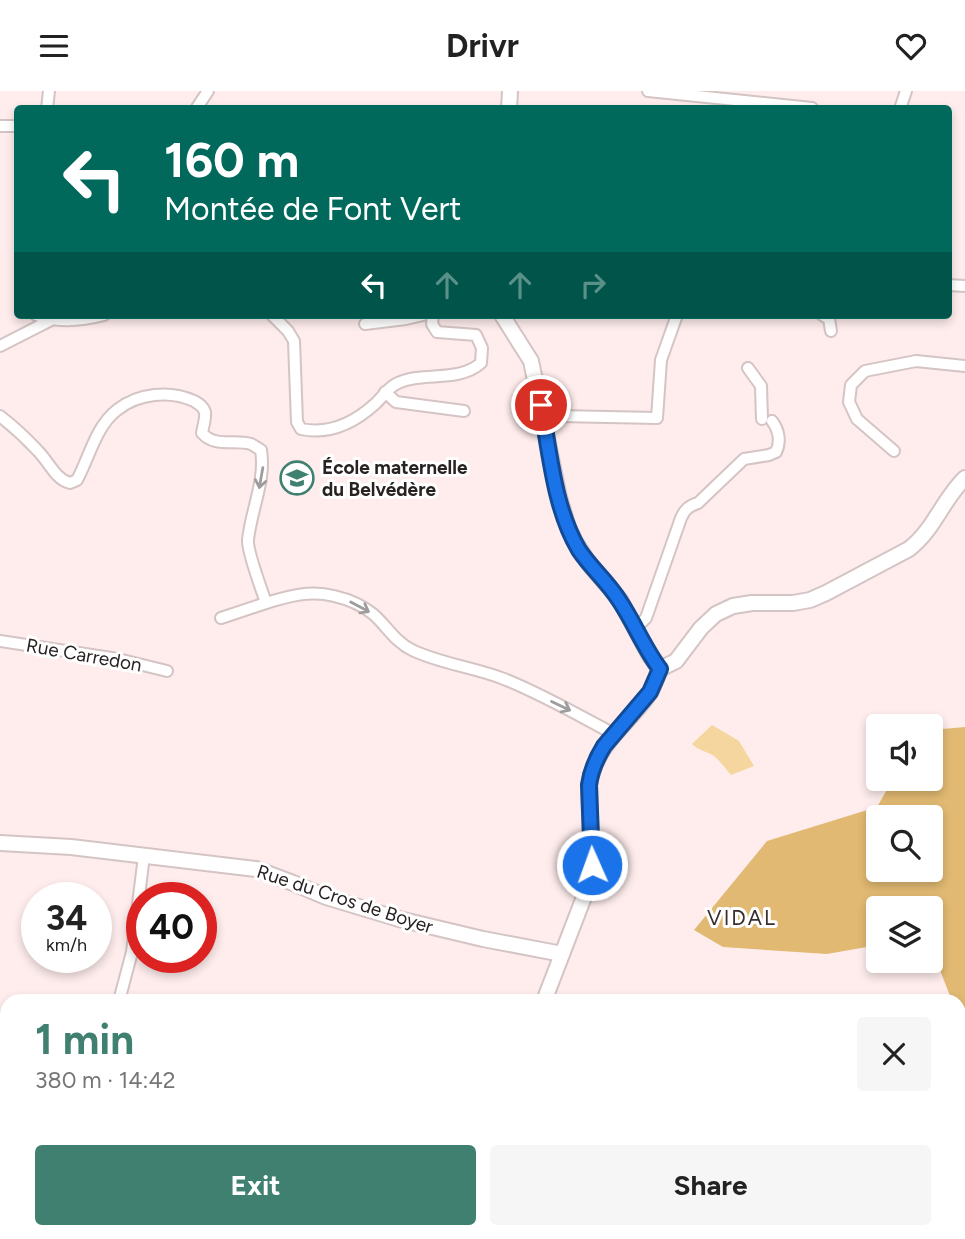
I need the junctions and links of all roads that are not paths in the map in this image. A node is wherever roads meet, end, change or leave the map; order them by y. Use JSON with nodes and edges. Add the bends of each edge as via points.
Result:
{"nodes":[{"id":1,"x":648,"y":91,"type":"edge"},
{"id":2,"x":756,"y":100,"type":"edge"},
{"id":3,"x":790,"y":105,"type":"edge"},
{"id":4,"x":48,"y":319,"type":"edge"},
{"id":5,"x":89,"y":319,"type":"edge"},
{"id":6,"x":276,"y":319,"type":"edge"},
{"id":7,"x":406,"y":319,"type":"edge"},
{"id":8,"x":433,"y":319,"type":"edge"},
{"id":9,"x":505,"y":319,"type":"edge"},
{"id":10,"x":676,"y":319,"type":"edge"},
{"id":11,"x":829,"y":319,"type":"edge"},
{"id":12,"x":51,"y":320,"type":"junction"},
{"id":13,"x":365,"y":324,"type":"dead end"},
{"id":14,"x":831,"y":331,"type":"dead end"},
{"id":15,"x":0,"y":346,"type":"edge"},
{"id":16,"x":965,"y":366,"type":"edge"},
{"id":17,"x":748,"y":369,"type":"dead end"},
{"id":18,"x":385,"y":392,"type":"junction"},
{"id":19,"x":464,"y":411,"type":"dead end"},
{"id":20,"x":0,"y":416,"type":"edge"},
{"id":21,"x":544,"y":419,"type":"junction"},
{"id":22,"x":894,"y":451,"type":"dead end"},
{"id":23,"x":965,"y":478,"type":"edge"},
{"id":24,"x":265,"y":603,"type":"junction"},
{"id":25,"x":221,"y":618,"type":"dead end"},
{"id":26,"x":635,"y":627,"type":"junction"},
{"id":27,"x":0,"y":641,"type":"edge"},
{"id":28,"x":660,"y":669,"type":"junction"},
{"id":29,"x":167,"y":671,"type":"dead end"},
{"id":30,"x":614,"y":734,"type":"junction"},
{"id":31,"x":0,"y":843,"type":"edge"},
{"id":32,"x":615,"y":851,"type":"dead end"},
{"id":33,"x":144,"y":856,"type":"junction"},
{"id":34,"x":592,"y":865,"type":"junction"},
{"id":35,"x":562,"y":954,"type":"junction"},
{"id":36,"x":121,"y":994,"type":"edge"},
{"id":37,"x":547,"y":994,"type":"edge"}],
"edges":[{"from":1,"to":2,"type":"street"},
{"from":2,"to":3,"type":"street"},
{"from":4,"to":12,"type":"street"},
{"from":5,"to":12,"type":"street"},
{"from":6,"to":18,"type":"street","via":[[294,341],[301,429],[342,427]]},
{"from":7,"to":13,"type":"street"},
{"from":8,"to":18,"type":"street","via":[[438,332],[475,335],[482,348],[481,363],[460,373],[408,379]]},
{"from":9,"to":21,"type":"street","via":[[531,361]]},
{"from":10,"to":21,"type":"street","via":[[661,360],[657,418]]},
{"from":11,"to":14,"type":"street"},
{"from":12,"to":15,"type":"street"},
{"from":16,"to":22,"type":"street","via":[[916,361],[865,371],[851,385],[849,403],[857,419]]},
{"from":17,"to":26,"type":"street","via":[[761,386],[767,420],[776,427],[776,452],[744,459],[685,510],[646,618]]},
{"from":18,"to":19,"type":"street","via":[[396,402]]},
{"from":20,"to":24,"type":"street","one_way":true,"via":[[35,447],[62,481],[70,483],[77,480],[108,419],[118,409],[151,395],[172,394],[201,405],[206,414],[202,433],[208,439],[252,444],[261,450],[262,473],[247,543]]},
{"from":21,"to":26,"type":"street","via":[[568,527]]},
{"from":23,"to":28,"type":"street","via":[[909,549],[810,600],[733,606],[716,614],[676,661]]},
{"from":24,"to":25,"type":"street"},
{"from":24,"to":30,"type":"street","one_way":true,"via":[[307,593],[354,603],[374,615],[409,649],[504,679]]},
{"from":26,"to":28,"type":"street"},
{"from":27,"to":29,"type":"street","name":"Rue Carredon"},
{"from":28,"to":30,"type":"street","via":[[650,692]]},
{"from":30,"to":34,"type":"street","via":[[591,773]]},
{"from":31,"to":33,"type":"street","name":"Rue du Cros de Boyer"},
{"from":32,"to":34,"type":"street"},
{"from":33,"to":35,"type":"street","name":"Rue du Cros de Boyer","via":[[256,869],[399,919]]},
{"from":33,"to":36,"type":"street","via":[[132,952]]},
{"from":34,"to":35,"type":"street"},
{"from":35,"to":37,"type":"street"}]}
